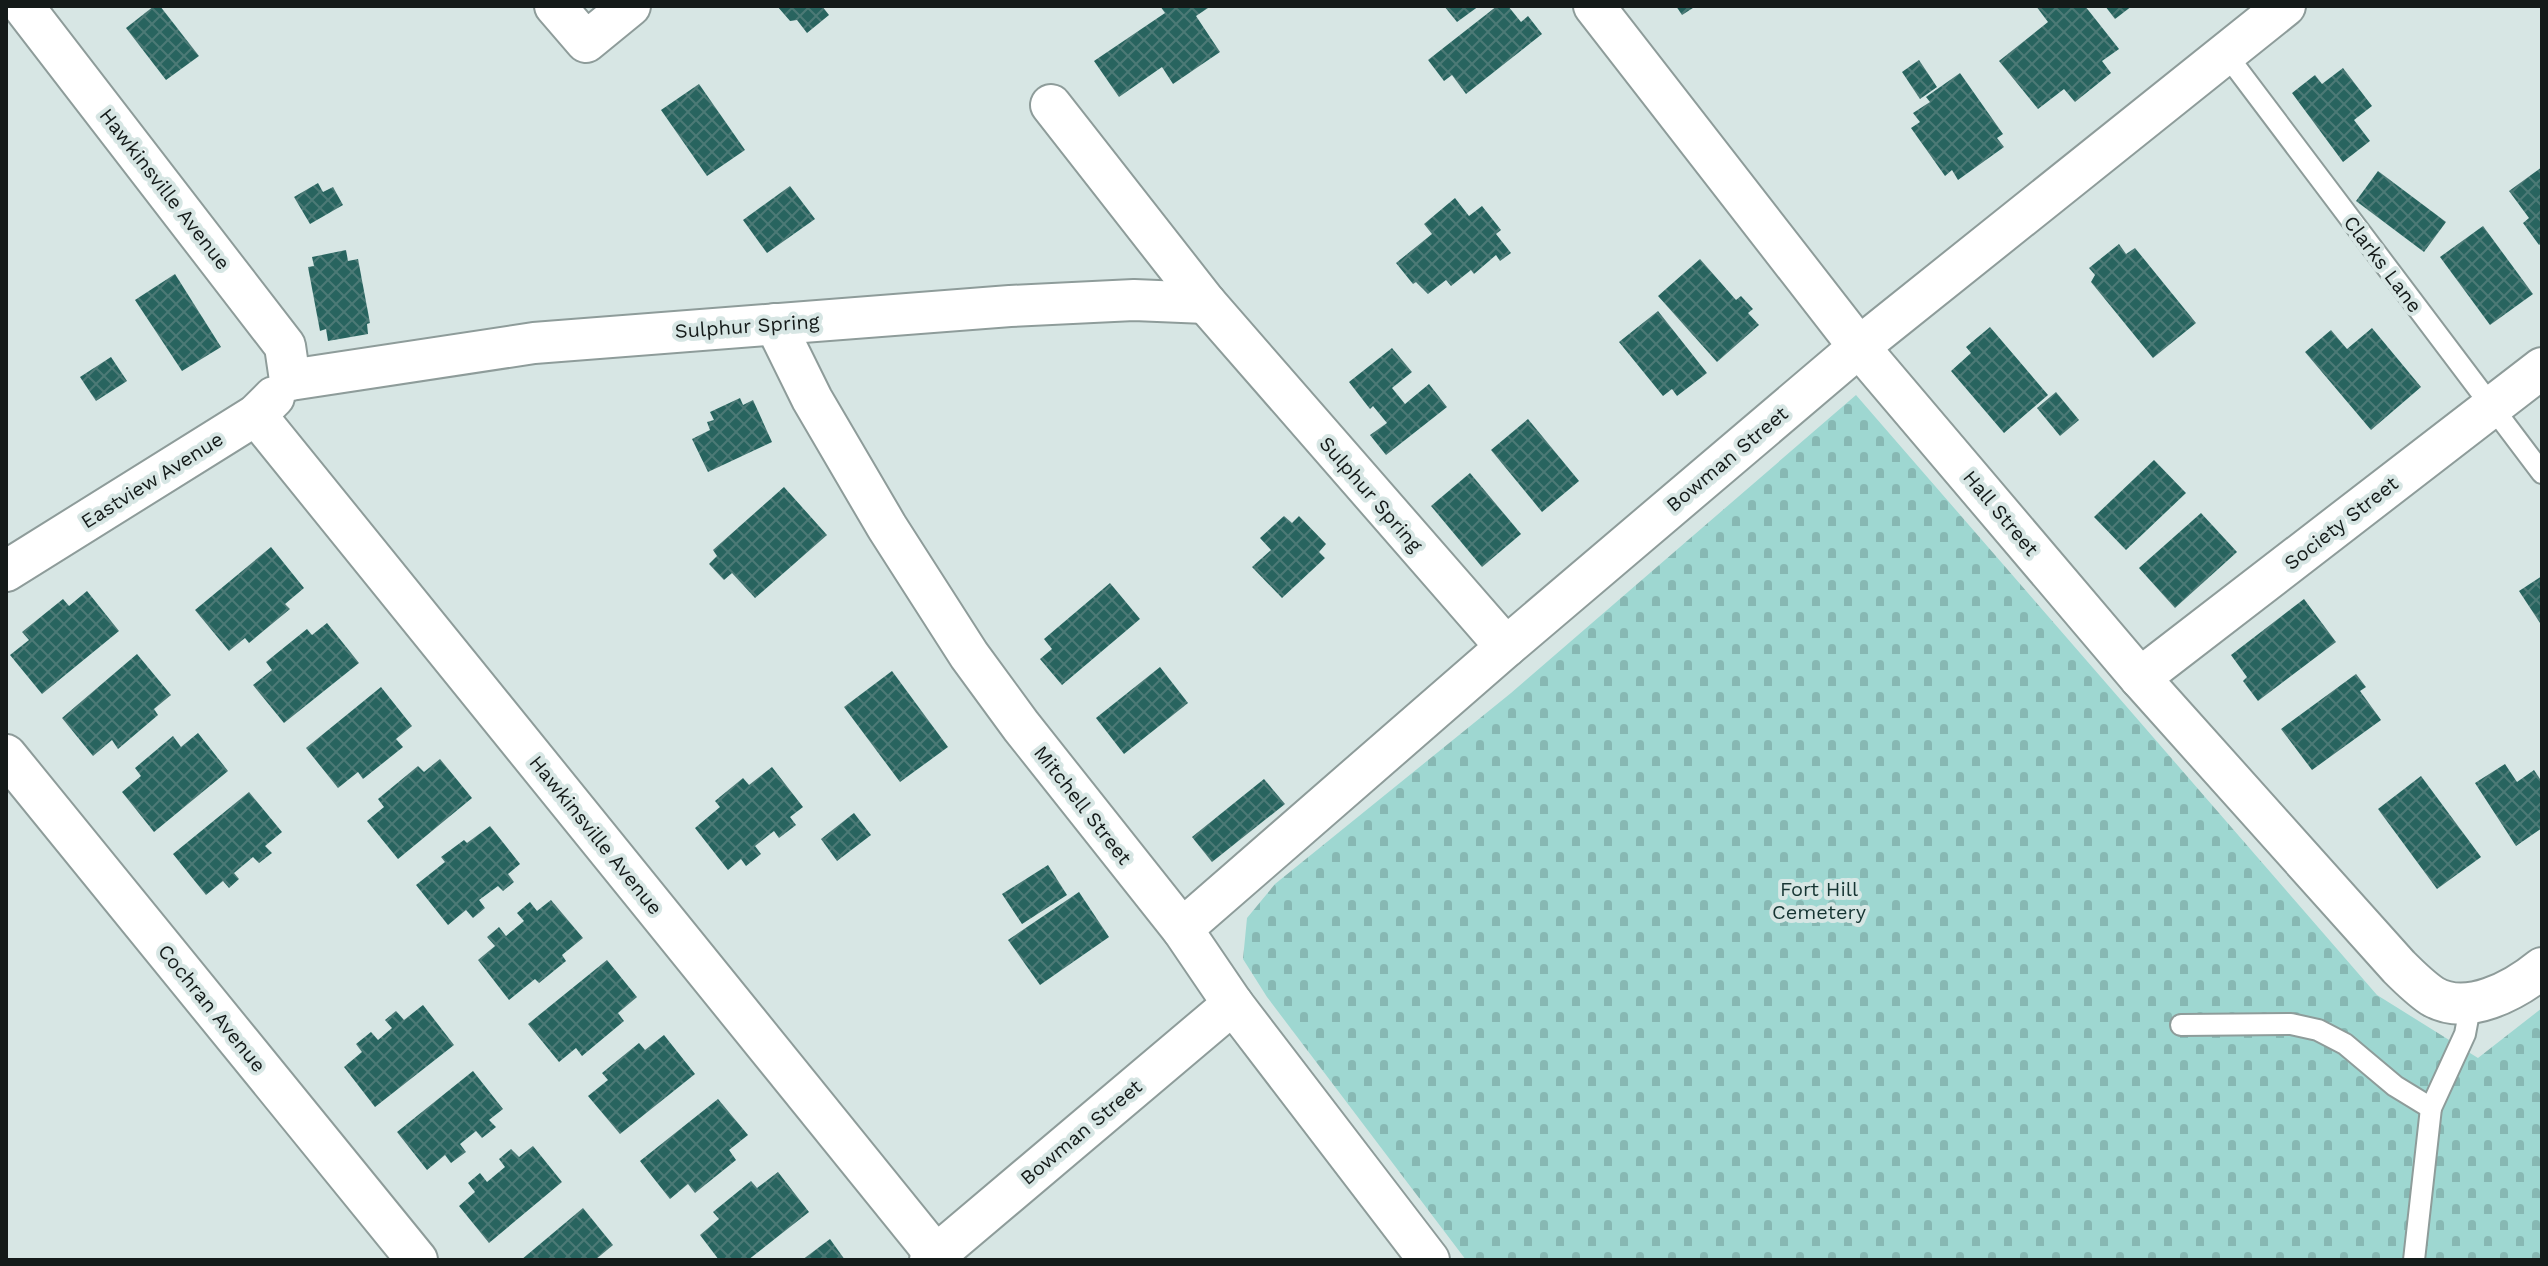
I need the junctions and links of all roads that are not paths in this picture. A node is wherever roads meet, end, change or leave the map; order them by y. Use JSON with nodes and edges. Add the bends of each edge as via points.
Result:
{"nodes":[{"id":1,"x":23,"y":6,"type":"edge"},
{"id":2,"x":555,"y":6,"type":"edge"},
{"id":3,"x":630,"y":6,"type":"edge"},
{"id":4,"x":1594,"y":6,"type":"edge"},
{"id":5,"x":2285,"y":6,"type":"edge"},
{"id":6,"x":2226,"y":54,"type":"junction"},
{"id":7,"x":1051,"y":105,"type":"dead end"},
{"id":8,"x":1206,"y":303,"type":"junction"},
{"id":9,"x":775,"y":324,"type":"junction"},
{"id":10,"x":1859,"y":347,"type":"junction"},
{"id":11,"x":2542,"y":368,"type":"edge"},
{"id":12,"x":290,"y":380,"type":"junction"},
{"id":13,"x":2491,"y":408,"type":"junction"},
{"id":14,"x":256,"y":415,"type":"junction"},
{"id":15,"x":2542,"y":473,"type":"edge"},
{"id":16,"x":6,"y":571,"type":"edge"},
{"id":17,"x":1506,"y":647,"type":"junction"},
{"id":18,"x":2140,"y":678,"type":"junction"},
{"id":19,"x":6,"y":755,"type":"edge"},
{"id":20,"x":1182,"y":929,"type":"junction"},
{"id":21,"x":2542,"y":968,"type":"edge"},
{"id":22,"x":2453,"y":999,"type":"junction"},
{"id":23,"x":1233,"y":1004,"type":"junction"},
{"id":24,"x":2181,"y":1025,"type":"dead end"},
{"id":25,"x":2431,"y":1108,"type":"junction"},
{"id":26,"x":933,"y":1257,"type":"edge"},
{"id":27,"x":417,"y":1260,"type":"edge"},
{"id":28,"x":1429,"y":1260,"type":"edge"},
{"id":29,"x":2414,"y":1260,"type":"edge"}],
"edges":[{"from":1,"to":12,"type":"street","name":"Hawkinsville Avenue","via":[[285,346]]},
{"from":2,"to":3,"type":"street","via":[[586,42]]},
{"from":4,"to":10,"type":"street","name":"Hall Street"},
{"from":5,"to":6,"type":"street","name":"Bowman Street"},
{"from":6,"to":10,"type":"street","name":"Bowman Street"},
{"from":6,"to":13,"type":"lane","name":"Clarks Lane"},
{"from":7,"to":8,"type":"street","name":"Sulphur Spring"},
{"from":8,"to":9,"type":"street","name":"Sulphur Spring","via":[[1134,300],[1010,306]]},
{"from":8,"to":17,"type":"street","name":"Sulphur Spring"},
{"from":9,"to":12,"type":"street","name":"Sulphur Spring","via":[[534,343]]},
{"from":9,"to":20,"type":"street","name":"Mitchell Street","via":[[887,527],[969,655]]},
{"from":10,"to":17,"type":"street","name":"Bowman Street"},
{"from":10,"to":18,"type":"street","name":"Hall Street"},
{"from":11,"to":13,"type":"street","name":"Society Street"},
{"from":12,"to":14,"type":"street","name":"Eastview Avenue"},
{"from":13,"to":15,"type":"lane","name":"Clarks Lane"},
{"from":13,"to":18,"type":"street","name":"Society Street"},
{"from":14,"to":16,"type":"street","name":"Eastview Avenue"},
{"from":14,"to":26,"type":"street","name":"Hawkinsville Avenue"},
{"from":17,"to":20,"type":"street","name":"Bowman Street"},
{"from":18,"to":22,"type":"street","name":"Hall Street","via":[[2399,967]]},
{"from":19,"to":27,"type":"street","name":"Cochran Avenue"},
{"from":20,"to":23,"type":"street","name":"Mitchell Street"},
{"from":21,"to":22,"type":"street","via":[[2500,995]]},
{"from":22,"to":25,"type":"lane","via":[[2465,1034]]},
{"from":23,"to":26,"type":"street","name":"Bowman Street"},
{"from":23,"to":28,"type":"street","name":"Mitchell Street"},
{"from":24,"to":25,"type":"lane","via":[[2291,1024],[2318,1030]]},
{"from":25,"to":29,"type":"lane"}]}
